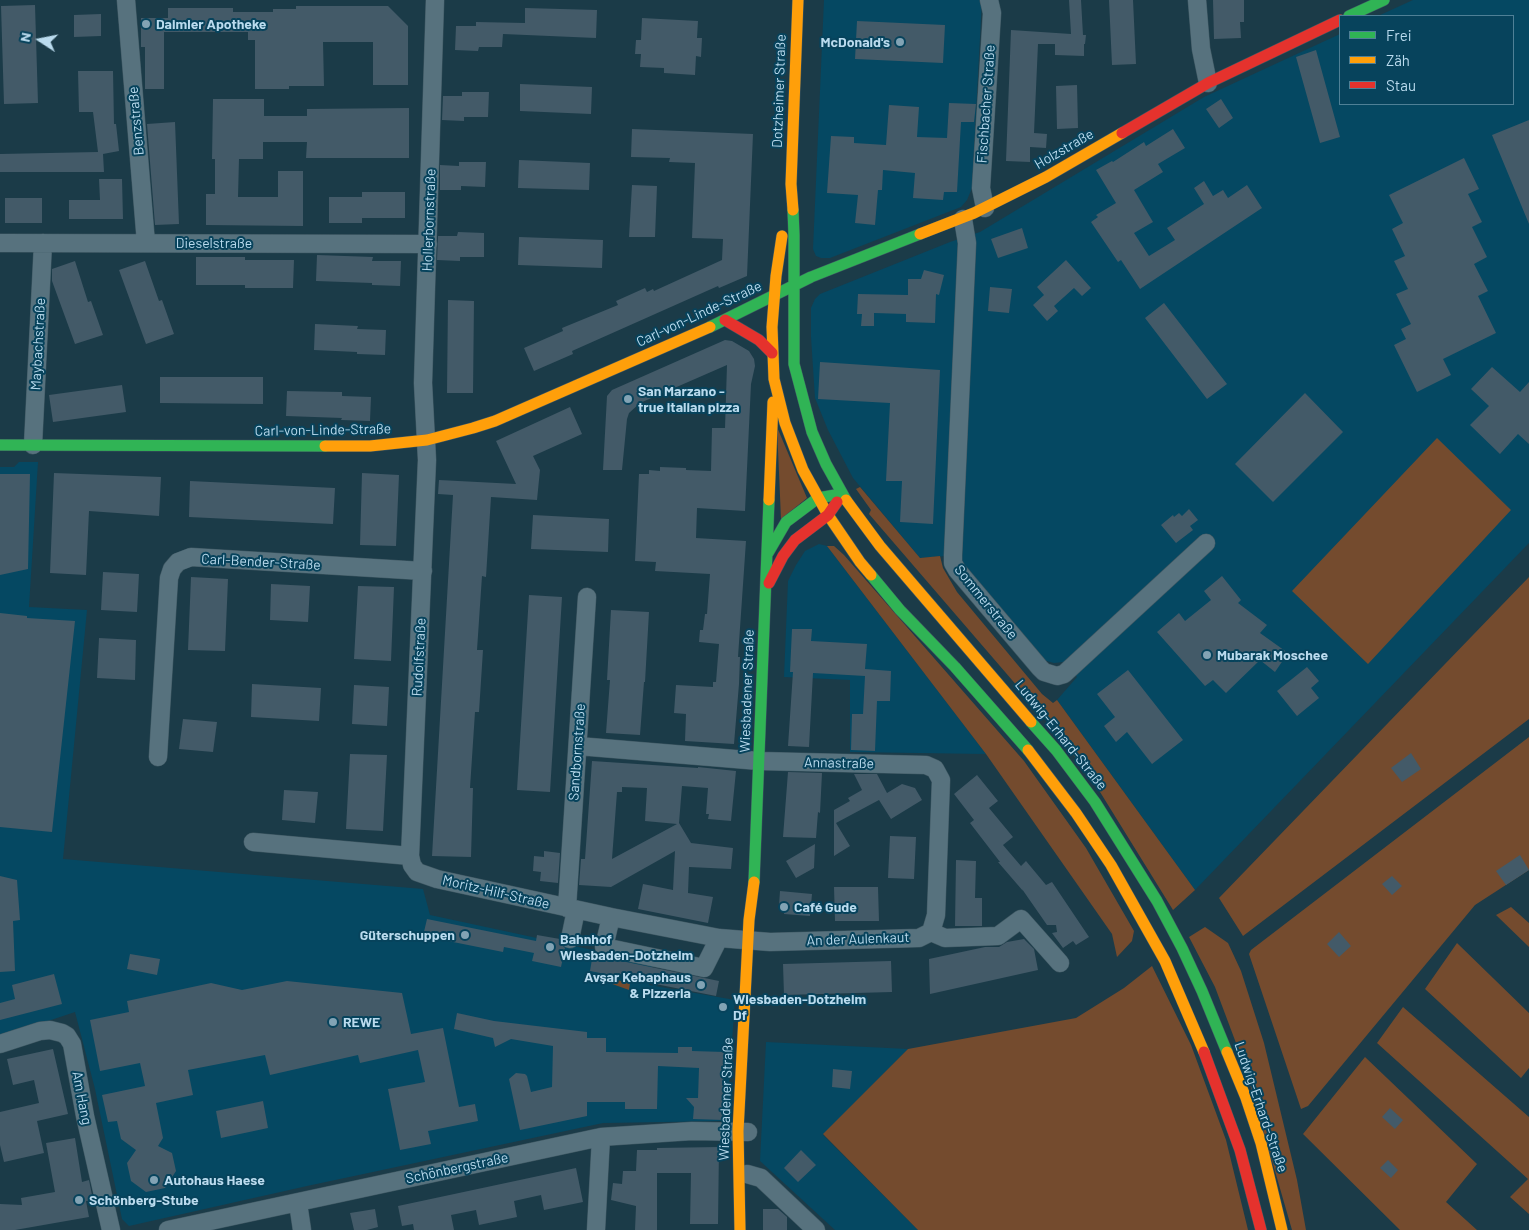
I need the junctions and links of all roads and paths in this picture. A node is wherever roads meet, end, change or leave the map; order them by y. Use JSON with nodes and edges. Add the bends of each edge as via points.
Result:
{"nodes":[{"id":1,"x":126,"y":0,"type":"edge"},
{"id":2,"x":435,"y":0,"type":"edge"},
{"id":3,"x":798,"y":0,"type":"edge"},
{"id":4,"x":990,"y":0,"type":"edge"},
{"id":5,"x":1198,"y":0,"type":"edge"},
{"id":6,"x":1384,"y":0,"type":"edge"},
{"id":7,"x":1351,"y":15,"type":"edge"},
{"id":8,"x":1339,"y":20,"type":"edge"},
{"id":9,"x":1208,"y":83,"type":"junction"},
{"id":10,"x":790,"y":184,"type":"junction"},
{"id":11,"x":985,"y":208,"type":"junction"},
{"id":12,"x":963,"y":219,"type":"junction"},
{"id":13,"x":146,"y":242,"type":"junction"},
{"id":14,"x":0,"y":243,"type":"edge"},
{"id":15,"x":43,"y":244,"type":"junction"},
{"id":16,"x":428,"y":244,"type":"junction"},
{"id":17,"x":794,"y":284,"type":"junction"},
{"id":18,"x":775,"y":295,"type":"junction"},
{"id":19,"x":725,"y":320,"type":"junction"},
{"id":20,"x":772,"y":353,"type":"junction"},
{"id":21,"x":774,"y":379,"type":"junction"},
{"id":22,"x":427,"y":440,"type":"junction"},
{"id":23,"x":0,"y":445,"type":"edge"},
{"id":24,"x":34,"y":445,"type":"junction"},
{"id":25,"x":842,"y":494,"type":"junction"},
{"id":26,"x":818,"y":498,"type":"junction"},
{"id":27,"x":828,"y":515,"type":"junction"},
{"id":28,"x":1206,"y":543,"type":"dead end"},
{"id":29,"x":767,"y":557,"type":"junction"},
{"id":30,"x":423,"y":571,"type":"junction"},
{"id":31,"x":766,"y":592,"type":"junction"},
{"id":32,"x":587,"y":597,"type":"dead end"},
{"id":33,"x":578,"y":746,"type":"junction"},
{"id":34,"x":158,"y":757,"type":"dead end"},
{"id":35,"x":759,"y":761,"type":"junction"},
{"id":36,"x":253,"y":842,"type":"dead end"},
{"id":37,"x":413,"y":864,"type":"junction"},
{"id":38,"x":571,"y":909,"type":"junction"},
{"id":39,"x":611,"y":917,"type":"junction"},
{"id":40,"x":931,"y":932,"type":"junction"},
{"id":41,"x":719,"y":938,"type":"junction"},
{"id":42,"x":570,"y":939,"type":"dead end"},
{"id":43,"x":753,"y":941,"type":"junction"},
{"id":44,"x":1060,"y":963,"type":"dead end"},
{"id":45,"x":0,"y":1044,"type":"edge"},
{"id":46,"x":743,"y":1132,"type":"junction"},
{"id":47,"x":601,"y":1137,"type":"junction"},
{"id":48,"x":747,"y":1174,"type":"junction"},
{"id":49,"x":298,"y":1203,"type":"junction"},
{"id":50,"x":111,"y":1230,"type":"edge"},
{"id":51,"x":168,"y":1230,"type":"edge"},
{"id":52,"x":302,"y":1230,"type":"edge"},
{"id":53,"x":596,"y":1230,"type":"edge"},
{"id":54,"x":740,"y":1230,"type":"edge"},
{"id":55,"x":744,"y":1230,"type":"edge"},
{"id":56,"x":816,"y":1230,"type":"edge"},
{"id":57,"x":1261,"y":1230,"type":"edge"},
{"id":58,"x":1282,"y":1230,"type":"edge"}],
"edges":[{"from":1,"to":13,"type":"street","name":"Benzstraße"},
{"from":2,"to":16,"type":"street","name":"Hollerbornstraße"},
{"from":3,"to":10,"type":"street","name":"Dotzheimer Straße"},
{"from":4,"to":11,"type":"street","name":"Fischbacher Straße","via":[[981,188]]},
{"from":5,"to":9,"type":"street","via":[[1201,49]]},
{"from":6,"to":7,"type":"street"},
{"from":8,"to":9,"type":"street","name":"Holzstraße"},
{"from":9,"to":11,"type":"street","name":"Holzstraße","via":[[1046,177]]},
{"from":10,"to":17,"type":"street","name":"Dotzheimer Straße"},
{"from":10,"to":18,"type":"street","name":"Dotzheimer Straße"},
{"from":11,"to":12,"type":"street","name":"Holzstraße"},
{"from":12,"to":17,"type":"street","name":"Holzstraße"},
{"from":12,"to":28,"type":"street","name":"Sommerstraße","via":[[967,243],[953,555],[957,570],[1040,668],[1057,676],[1064,674]]},
{"from":13,"to":15,"type":"street","name":"Dieselstraße"},
{"from":13,"to":16,"type":"street","name":"Dieselstraße"},
{"from":14,"to":15,"type":"street","name":"Dieselstraße"},
{"from":15,"to":24,"type":"street","name":"Maybachstraße"},
{"from":16,"to":22,"type":"street","name":"Hollerbornstraße","via":[[423,383]]},
{"from":17,"to":18,"type":"street","name":"Carl-von-Linde-Straße"},
{"from":17,"to":25,"type":"street","name":"Ludwig-Erhard-Straße","via":[[794,364],[812,432]]},
{"from":18,"to":19,"type":"street","name":"Carl-von-Linde-Straße"},
{"from":18,"to":20,"type":"street"},
{"from":19,"to":20,"type":"street","via":[[759,340]]},
{"from":19,"to":22,"type":"street","name":"Carl-von-Linde-Straße","via":[[496,421]]},
{"from":20,"to":21,"type":"street"},
{"from":21,"to":26,"type":"street","via":[[785,423]]},
{"from":21,"to":29,"type":"street"},
{"from":22,"to":24,"type":"street","name":"Carl-von-Linde-Straße","via":[[341,447]]},
{"from":22,"to":30,"type":"street","name":"Rudolfstraße"},
{"from":23,"to":24,"type":"street","name":"Carl-von-Linde-Straße"},
{"from":25,"to":26,"type":"street","name":"Wiesbadener Straße"},
{"from":25,"to":27,"type":"street","name":"Wiesbadener Straße"},
{"from":25,"to":58,"type":"street","name":"Ludwig-Erhard-Straße","via":[[886,554],[1056,750],[1129,854],[1182,948],[1228,1052],[1261,1143]]},
{"from":26,"to":27,"type":"street"},
{"from":26,"to":29,"type":"street","name":"Wiesbadener Straße","via":[[786,522]]},
{"from":27,"to":31,"type":"street","name":"Wiesbadener Straße","via":[[791,545],[772,573]]},
{"from":27,"to":57,"type":"street","via":[[860,562],[1038,762],[1111,865],[1165,961],[1208,1060],[1240,1150]]},
{"from":29,"to":31,"type":"street","name":"Wiesbadener Straße"},
{"from":30,"to":34,"type":"street","name":"Carl-Bender-Straße","via":[[191,558],[178,562],[169,578]]},
{"from":30,"to":37,"type":"street","name":"Rudolfstraße"},
{"from":31,"to":35,"type":"street","name":"Wiesbadener Straße"},
{"from":32,"to":33,"type":"street","name":"Sandbornstraße"},
{"from":33,"to":35,"type":"street","name":"Annastraße"},
{"from":33,"to":38,"type":"street","name":"Sandbornstraße"},
{"from":35,"to":40,"type":"street","name":"Annastraße","via":[[926,764],[935,769],[941,780],[936,915]]},
{"from":35,"to":43,"type":"street","name":"Wiesbadener Straße","via":[[754,880],[758,912]]},
{"from":36,"to":37,"type":"street"},
{"from":37,"to":38,"type":"street","name":"Moritz-Hilf-Straße","via":[[436,879]]},
{"from":38,"to":39,"type":"street","name":"Moritz-Hilf-Straße"},
{"from":38,"to":42,"type":"street"},
{"from":39,"to":41,"type":"street","name":"Moritz-Hilf-Straße"},
{"from":39,"to":41,"type":"street","via":[[604,946],[704,968]]},
{"from":40,"to":43,"type":"street","name":"An der Aulenkaut","via":[[919,938]]},
{"from":40,"to":44,"type":"street","name":"An der Aulenkaut","via":[[945,938],[998,936],[1021,919]]},
{"from":41,"to":43,"type":"street","name":"Moritz-Hilf-Straße"},
{"from":43,"to":46,"type":"street","name":"Wiesbadener Straße"},
{"from":45,"to":50,"type":"street","name":"Am Hang","via":[[50,1030],[67,1036],[72,1044]]},
{"from":46,"to":47,"type":"street","name":"Schönbergstraße","via":[[692,1131]]},
{"from":46,"to":48,"type":"street","name":"Wiesbadener Straße"},
{"from":46,"to":54,"type":"street","name":"Wiesbadener Straße"},
{"from":47,"to":49,"type":"street","name":"Schönbergstraße"},
{"from":47,"to":53,"type":"street"},
{"from":48,"to":55,"type":"street","name":"Wiesbadener Straße"},
{"from":48,"to":56,"type":"street","via":[[761,1178]]},
{"from":49,"to":51,"type":"street","name":"Schönbergstraße"},
{"from":49,"to":52,"type":"street"}]}
